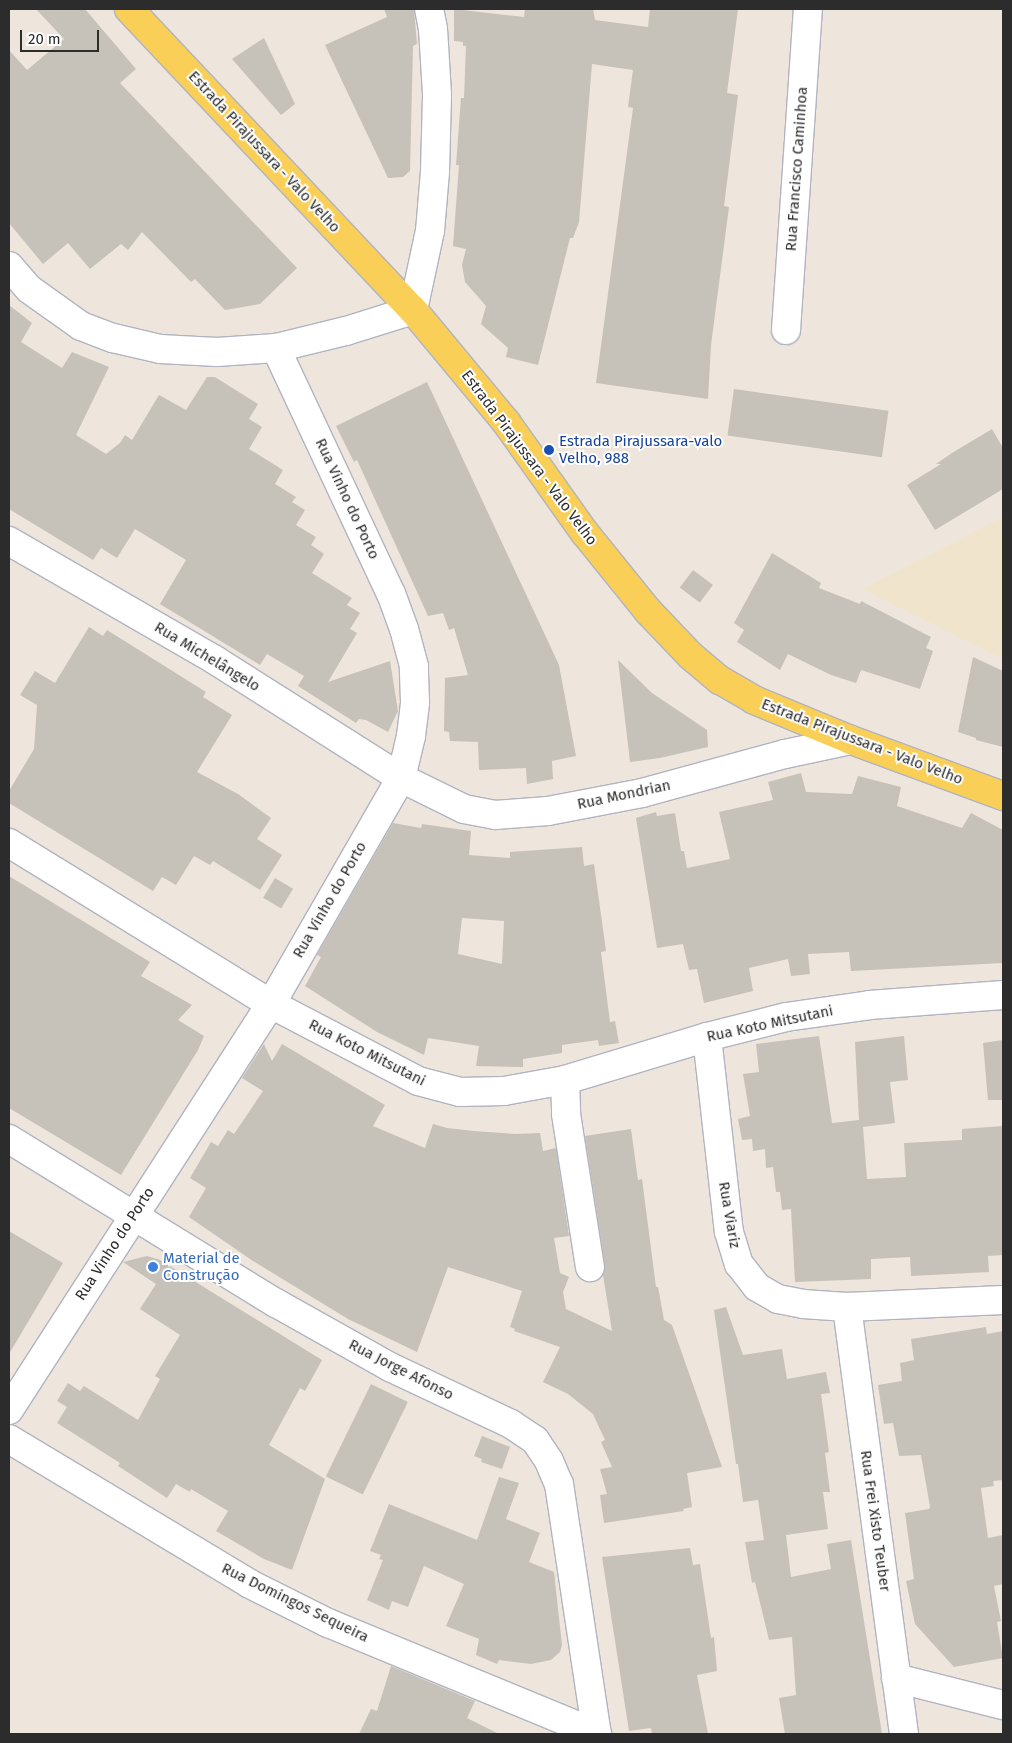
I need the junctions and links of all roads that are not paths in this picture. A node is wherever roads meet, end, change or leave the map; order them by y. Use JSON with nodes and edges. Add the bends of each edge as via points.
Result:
{"nodes":[{"id":1,"x":129,"y":9,"type":"edge"},
{"id":2,"x":429,"y":9,"type":"edge"},
{"id":3,"x":808,"y":9,"type":"edge"},
{"id":4,"x":9,"y":266,"type":"edge"},
{"id":5,"x":413,"y":310,"type":"junction"},
{"id":6,"x":786,"y":330,"type":"dead end"},
{"id":7,"x":276,"y":348,"type":"junction"},
{"id":8,"x":9,"y":541,"type":"edge"},
{"id":9,"x":851,"y":740,"type":"junction"},
{"id":10,"x":401,"y":778,"type":"junction"},
{"id":11,"x":1003,"y":796,"type":"edge"},
{"id":12,"x":9,"y":843,"type":"edge"},
{"id":13,"x":1003,"y":995,"type":"edge"},
{"id":14,"x":271,"y":1004,"type":"junction"},
{"id":15,"x":707,"y":1036,"type":"junction"},
{"id":16,"x":565,"y":1080,"type":"junction"},
{"id":17,"x":9,"y":1139,"type":"edge"},
{"id":18,"x":134,"y":1215,"type":"junction"},
{"id":19,"x":590,"y":1267,"type":"dead end"},
{"id":20,"x":1003,"y":1300,"type":"edge"},
{"id":21,"x":847,"y":1307,"type":"junction"},
{"id":22,"x":9,"y":1410,"type":"edge"},
{"id":23,"x":9,"y":1439,"type":"edge"},
{"id":24,"x":896,"y":1678,"type":"junction"},
{"id":25,"x":1003,"y":1705,"type":"edge"},
{"id":26,"x":597,"y":1734,"type":"edge"},
{"id":27,"x":904,"y":1734,"type":"edge"}],
"edges":[{"from":1,"to":5,"type":"main road","name":"Estrada Pirajussara - Valo Velho"},
{"from":2,"to":5,"type":"street","via":[[437,94],[435,172],[430,231]]},
{"from":3,"to":6,"type":"street","name":"Rua Francisco Caminhoa"},
{"from":4,"to":7,"type":"street","via":[[29,289],[81,326],[113,338],[160,348],[217,352]]},
{"from":5,"to":7,"type":"street"},
{"from":5,"to":9,"type":"main road","name":"Estrada Pirajussara - Valo Velho","via":[[506,422],[585,533],[648,611],[691,656],[720,680],[754,700]]},
{"from":7,"to":10,"type":"street","name":"Rua Vinho do Porto","via":[[391,594],[404,629],[414,666],[415,702]]},
{"from":8,"to":10,"type":"street","name":"Rua Michelângelo","via":[[215,660]]},
{"from":9,"to":10,"type":"street","name":"Rua Mondrian","via":[[642,792],[548,811],[495,815],[464,809]]},
{"from":9,"to":11,"type":"main road","name":"Estrada Pirajussara - Valo Velho"},
{"from":10,"to":14,"type":"street","name":"Rua Vinho do Porto"},
{"from":12,"to":14,"type":"street","name":"Rua Koto Mitsutani"},
{"from":13,"to":15,"type":"street","name":"Rua Koto Mitsutani","via":[[870,1005],[786,1018]]},
{"from":14,"to":16,"type":"street","name":"Rua Koto Mitsutani","via":[[418,1082],[460,1092],[504,1091]]},
{"from":14,"to":18,"type":"street","name":"Rua Vinho do Porto"},
{"from":15,"to":16,"type":"street","name":"Rua Koto Mitsutani"},
{"from":15,"to":21,"type":"street","name":"Rua Viariz","via":[[729,1232],[739,1264],[757,1287],[778,1299]]},
{"from":16,"to":19,"type":"street","via":[[566,1114]]},
{"from":17,"to":18,"type":"street","name":"Rua Jorge Afonso"},
{"from":18,"to":22,"type":"street","name":"Rua Vinho do Porto"},
{"from":18,"to":26,"type":"street","name":"Rua Jorge Afonso","via":[[276,1303],[373,1358],[511,1424],[535,1440],[559,1484]]},
{"from":20,"to":21,"type":"street","name":"Rua Viariz"},
{"from":21,"to":24,"type":"street","name":"Rua Frei Xisto Teuber"},
{"from":23,"to":26,"type":"street","name":"Rua Domingos Sequeira","via":[[250,1584],[328,1623]]},
{"from":24,"to":25,"type":"street"},
{"from":24,"to":27,"type":"street","name":"Rua Frei Xisto Teuber"}]}
